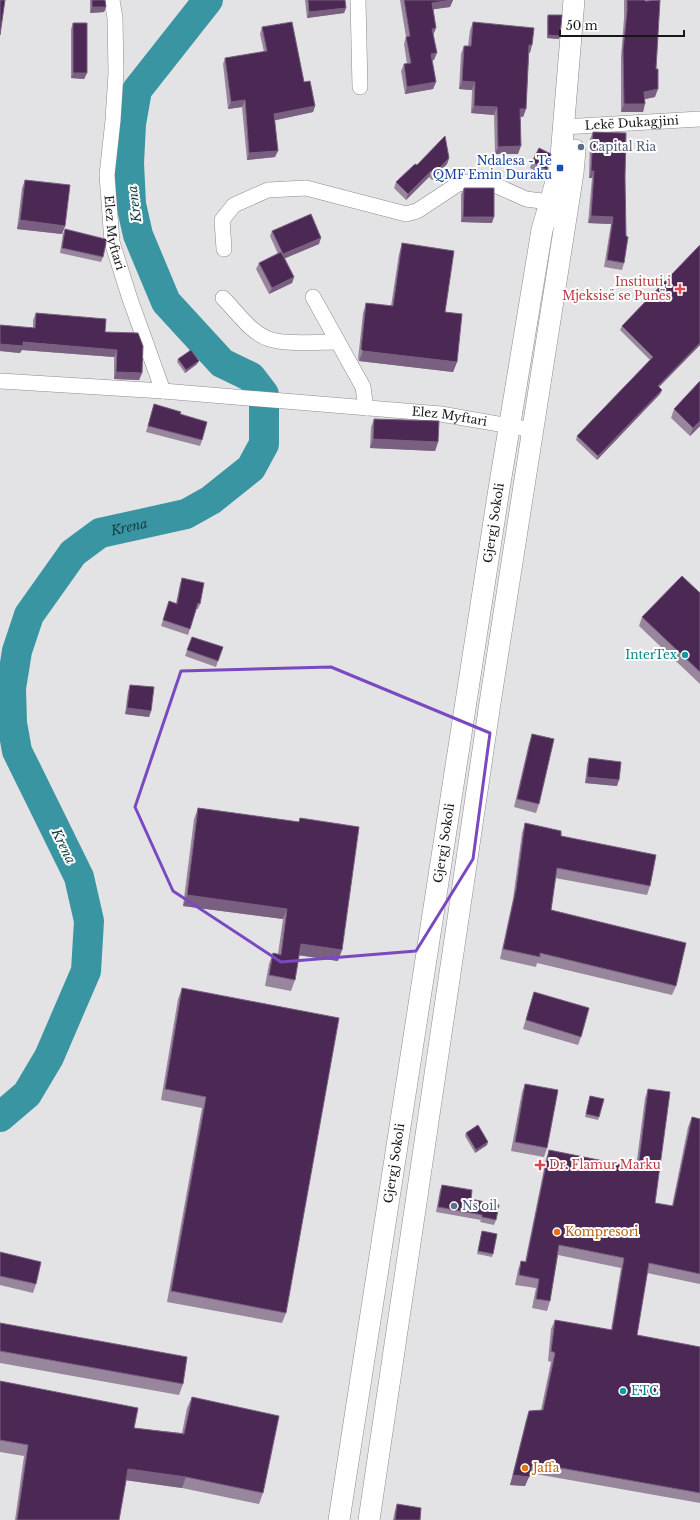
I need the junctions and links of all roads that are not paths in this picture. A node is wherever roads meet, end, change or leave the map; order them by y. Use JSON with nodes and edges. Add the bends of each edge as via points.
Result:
{"nodes":[{"id":1,"x":112,"y":0,"type":"edge"},
{"id":2,"x":358,"y":0,"type":"edge"},
{"id":3,"x":574,"y":0,"type":"edge"},
{"id":4,"x":587,"y":0,"type":"edge"},
{"id":5,"x":360,"y":87,"type":"dead end"},
{"id":6,"x":700,"y":119,"type":"edge"},
{"id":7,"x":570,"y":127,"type":"junction"},
{"id":8,"x":566,"y":171,"type":"junction"},
{"id":9,"x":549,"y":202,"type":"junction"},
{"id":10,"x":224,"y":248,"type":"dead end"},
{"id":11,"x":313,"y":297,"type":"dead end"},
{"id":12,"x":223,"y":298,"type":"dead end"},
{"id":13,"x":338,"y":342,"type":"junction"},
{"id":14,"x":0,"y":381,"type":"edge"},
{"id":15,"x":163,"y":392,"type":"junction"},
{"id":16,"x":366,"y":408,"type":"junction"},
{"id":17,"x":510,"y":426,"type":"junction"},
{"id":18,"x":533,"y":430,"type":"junction"},
{"id":19,"x":339,"y":1520,"type":"edge"},
{"id":20,"x":369,"y":1520,"type":"edge"}],
"edges":[{"from":1,"to":15,"type":"street","name":"Elez Myftari","via":[[115,18],[116,73],[107,175],[112,242]]},
{"from":2,"to":5,"type":"street"},
{"from":3,"to":7,"type":"main road"},
{"from":4,"to":7,"type":"main road"},
{"from":6,"to":7,"type":"street","name":"Lekë Dukagjini"},
{"from":7,"to":8,"type":"main road"},
{"from":8,"to":9,"type":"main road","name":"Gjergj Sokoli"},
{"from":8,"to":18,"type":"main road","name":"Gjergj Sokoli"},
{"from":9,"to":10,"type":"street","via":[[526,199],[495,184],[470,182],[458,184],[417,211],[406,214],[306,188],[268,190],[234,205],[222,220]]},
{"from":9,"to":17,"type":"main road","name":"Gjergj Sokoli","via":[[542,230]]},
{"from":11,"to":13,"type":"street"},
{"from":12,"to":13,"type":"street","via":[[253,329],[269,339]]},
{"from":13,"to":16,"type":"street","via":[[363,387]]},
{"from":14,"to":15,"type":"street"},
{"from":15,"to":16,"type":"street","name":"Elez Myftari"},
{"from":16,"to":17,"type":"street","name":"Elez Myftari","via":[[441,414]]},
{"from":17,"to":18,"type":"street","name":"Elez Myftari"},
{"from":17,"to":19,"type":"main road","name":"Gjergj Sokoli"},
{"from":18,"to":20,"type":"main road","name":"Gjergj Sokoli"}]}
